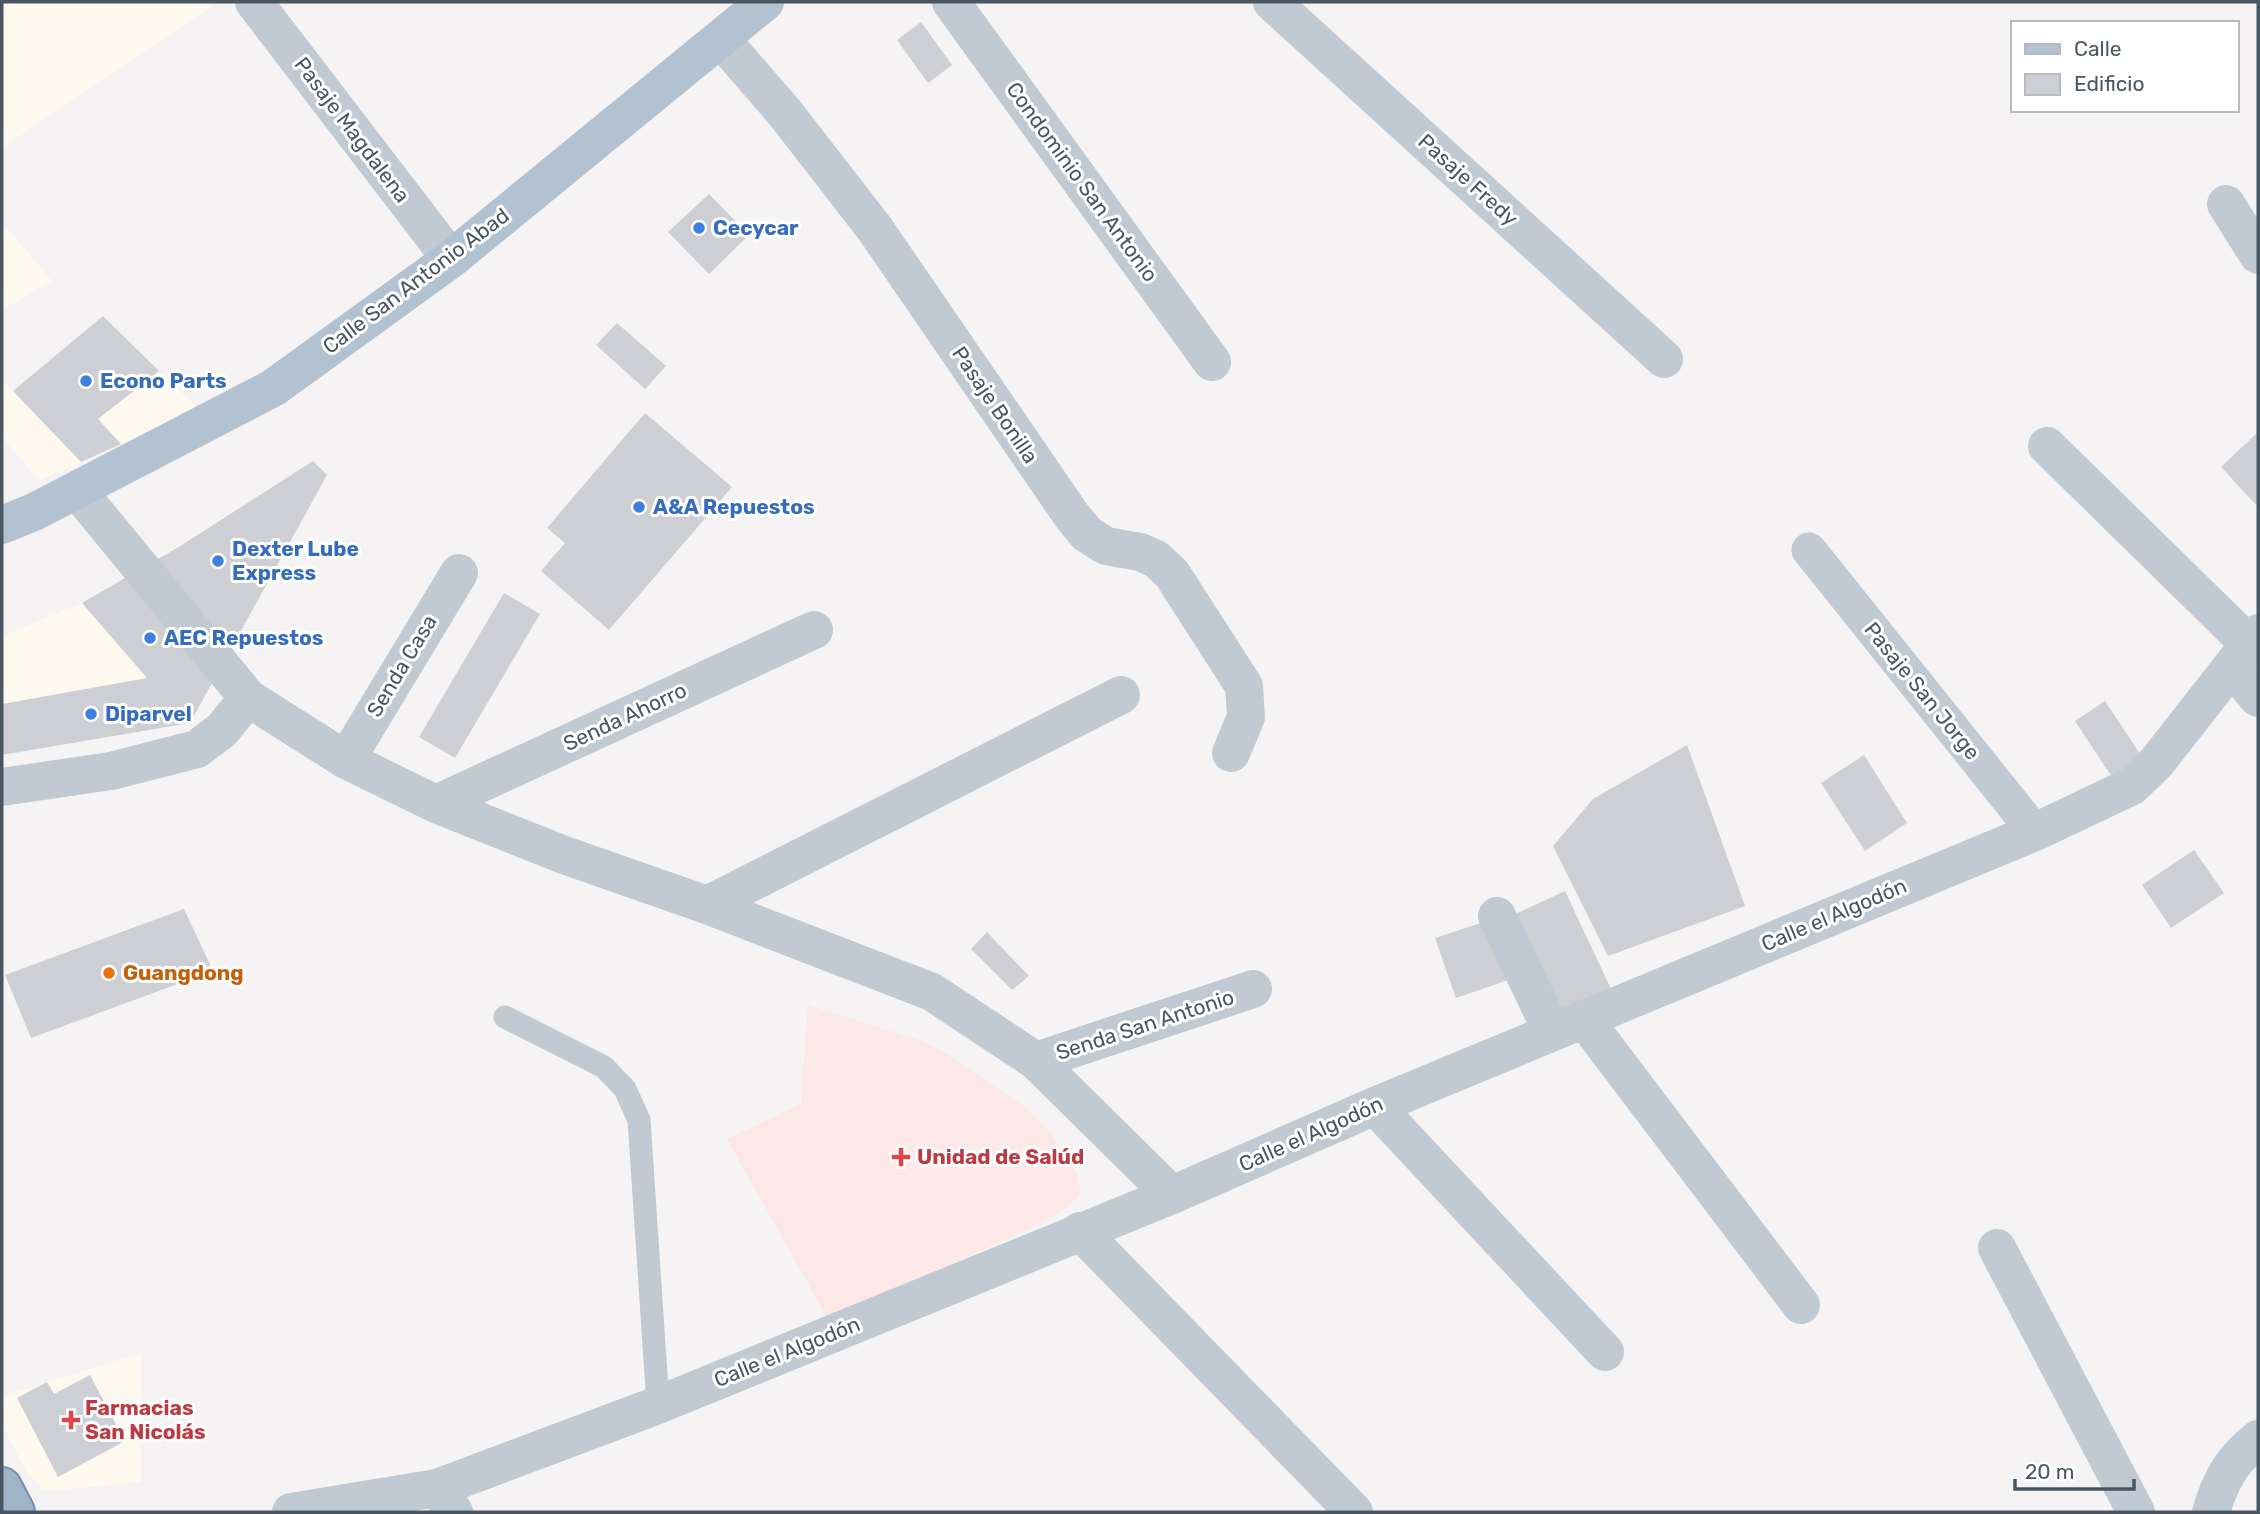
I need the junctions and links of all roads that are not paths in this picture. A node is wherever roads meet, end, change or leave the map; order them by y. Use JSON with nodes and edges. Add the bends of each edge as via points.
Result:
{"nodes":[{"id":1,"x":254,"y":2,"type":"edge"},
{"id":2,"x":765,"y":2,"type":"edge"},
{"id":3,"x":951,"y":2,"type":"edge"},
{"id":4,"x":1272,"y":2,"type":"edge"},
{"id":5,"x":721,"y":39,"type":"junction"},
{"id":6,"x":2226,"y":204,"type":"dead end"},
{"id":7,"x":2258,"y":255,"type":"edge"},
{"id":8,"x":450,"y":259,"type":"junction"},
{"id":9,"x":1664,"y":359,"type":"dead end"},
{"id":10,"x":1212,"y":362,"type":"dead end"},
{"id":11,"x":2047,"y":446,"type":"dead end"},
{"id":12,"x":77,"y":490,"type":"junction"},
{"id":13,"x":18,"y":519,"type":"edge"},
{"id":14,"x":2,"y":535,"type":"edge"},
{"id":15,"x":1809,"y":550,"type":"dead end"},
{"id":16,"x":459,"y":573,"type":"dead end"},
{"id":17,"x":814,"y":630,"type":"dead end"},
{"id":18,"x":2247,"y":648,"type":"edge"},
{"id":19,"x":1121,"y":695,"type":"dead end"},
{"id":20,"x":248,"y":698,"type":"junction"},
{"id":21,"x":2258,"y":698,"type":"edge"},
{"id":22,"x":1231,"y":753,"type":"dead end"},
{"id":23,"x":346,"y":760,"type":"junction"},
{"id":24,"x":2,"y":787,"type":"edge"},
{"id":25,"x":436,"y":804,"type":"junction"},
{"id":26,"x":2035,"y":832,"type":"junction"},
{"id":27,"x":707,"y":905,"type":"junction"},
{"id":28,"x":1497,"y":916,"type":"dead end"},
{"id":29,"x":1253,"y":989,"type":"dead end"},
{"id":30,"x":505,"y":1017,"type":"dead end"},
{"id":31,"x":1568,"y":1026,"type":"junction"},
{"id":32,"x":1036,"y":1061,"type":"junction"},
{"id":33,"x":1375,"y":1106,"type":"junction"},
{"id":34,"x":1172,"y":1195,"type":"junction"},
{"id":35,"x":1080,"y":1231,"type":"junction"},
{"id":36,"x":1997,"y":1248,"type":"dead end"},
{"id":37,"x":1801,"y":1305,"type":"dead end"},
{"id":38,"x":1605,"y":1352,"type":"dead end"},
{"id":39,"x":658,"y":1405,"type":"junction"},
{"id":40,"x":2258,"y":1439,"type":"edge"},
{"id":41,"x":2,"y":1487,"type":"edge"},
{"id":42,"x":446,"y":1500,"type":"edge"},
{"id":43,"x":15,"y":1512,"type":"edge"},
{"id":44,"x":291,"y":1512,"type":"edge"},
{"id":45,"x":1354,"y":1512,"type":"edge"},
{"id":46,"x":2136,"y":1512,"type":"edge"},
{"id":47,"x":2211,"y":1512,"type":"edge"}],
"edges":[{"from":1,"to":8,"type":"street","name":"Pasaje Magdalena"},
{"from":2,"to":5,"type":"main road","name":"Calle San Antonio Abad"},
{"from":3,"to":10,"type":"street","name":"Condominio San Antonio"},
{"from":4,"to":9,"type":"street","name":"Pasaje Fredy"},
{"from":5,"to":8,"type":"main road","name":"Calle San Antonio Abad"},
{"from":5,"to":22,"type":"street","name":"Pasaje Bonilla","via":[[874,229],[1087,534],[1105,547],[1156,559],[1172,573],[1244,686],[1246,717]]},
{"from":6,"to":7,"type":"street"},
{"from":8,"to":12,"type":"main road","name":"Calle San Antonio Abad","via":[[273,388]]},
{"from":11,"to":18,"type":"street"},
{"from":12,"to":13,"type":"main road","name":"Calle San Antonio Abad"},
{"from":12,"to":20,"type":"street"},
{"from":13,"to":14,"type":"main road","name":"Calle San Antonio Abad"},
{"from":15,"to":26,"type":"street","name":"Pasaje San Jorge"},
{"from":16,"to":23,"type":"street","name":"Senda Casa"},
{"from":17,"to":25,"type":"street","name":"Senda Ahorro"},
{"from":18,"to":21,"type":"street"},
{"from":18,"to":26,"type":"street","name":"Calle el Algodón","via":[[2156,763],[2132,786]]},
{"from":19,"to":27,"type":"street"},
{"from":20,"to":23,"type":"street"},
{"from":20,"to":24,"type":"street","via":[[222,730],[197,748],[111,771]]},
{"from":23,"to":25,"type":"street"},
{"from":25,"to":27,"type":"street"},
{"from":26,"to":31,"type":"street","name":"Calle el Algodón"},
{"from":27,"to":32,"type":"street","via":[[932,992]]},
{"from":28,"to":31,"type":"street"},
{"from":29,"to":32,"type":"street","name":"Senda San Antonio"},
{"from":30,"to":39,"type":"lane","via":[[604,1067],[625,1089],[639,1120]]},
{"from":31,"to":33,"type":"street","name":"Calle el Algodón"},
{"from":31,"to":37,"type":"street"},
{"from":32,"to":34,"type":"street"},
{"from":33,"to":34,"type":"street","name":"Calle el Algodón"},
{"from":33,"to":38,"type":"street"},
{"from":34,"to":35,"type":"street","name":"Calle el Algodón"},
{"from":35,"to":39,"type":"street","name":"Calle el Algodón"},
{"from":35,"to":45,"type":"street"},
{"from":36,"to":46,"type":"street"},
{"from":39,"to":42,"type":"street","name":"Calle el Algodón"},
{"from":40,"to":47,"type":"street","via":[[2239,1454],[2219,1484]]},
{"from":41,"to":43,"type":"highway"},
{"from":42,"to":44,"type":"street","name":"Calle el Algodón"}]}
